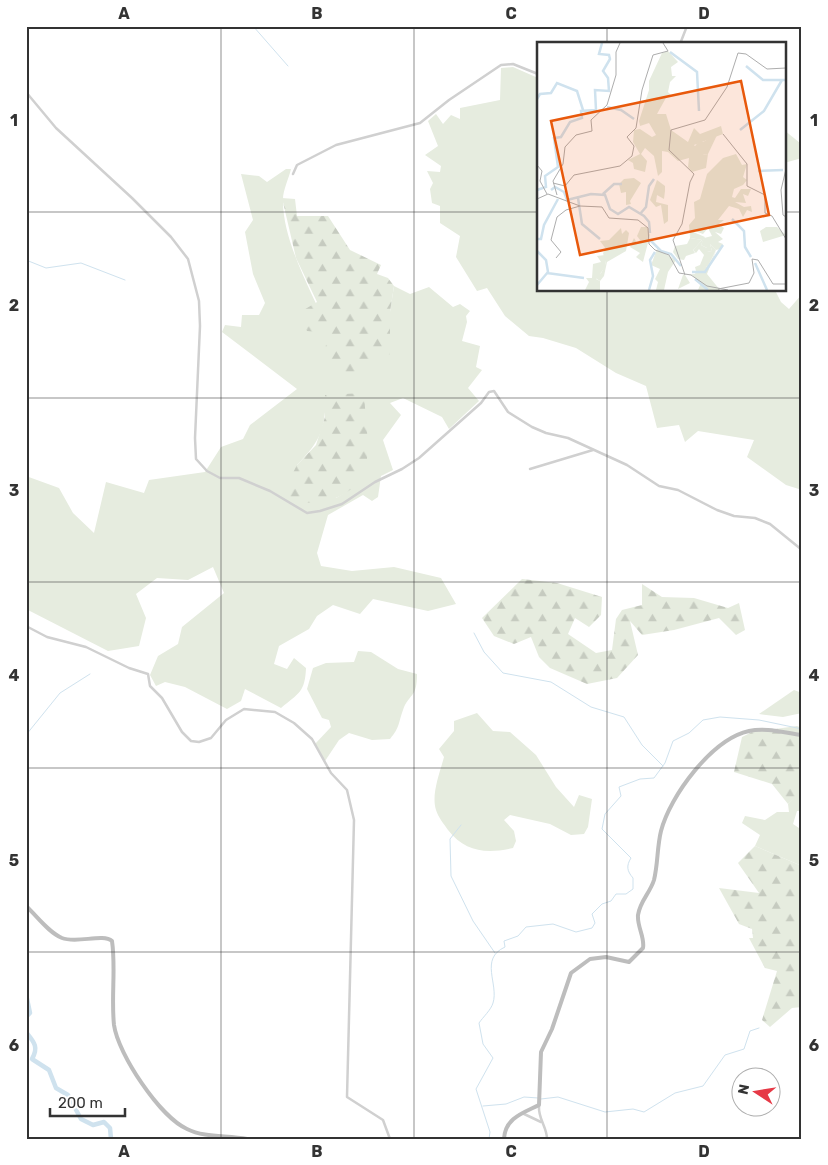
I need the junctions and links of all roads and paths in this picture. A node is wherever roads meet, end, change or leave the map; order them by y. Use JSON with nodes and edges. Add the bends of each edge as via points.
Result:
{"nodes":[{"id":1,"x":686,"y":26,"type":"edge"},
{"id":2,"x":681,"y":42,"type":"edge"},
{"id":3,"x":537,"y":74,"type":"edge"},
{"id":4,"x":26,"y":92,"type":"edge"},
{"id":5,"x":293,"y":174,"type":"dead end"},
{"id":6,"x":593,"y":450,"type":"junction"},
{"id":7,"x":530,"y":469,"type":"dead end"},
{"id":8,"x":802,"y":550,"type":"edge"},
{"id":9,"x":26,"y":626,"type":"edge"},
{"id":10,"x":802,"y":735,"type":"edge"},
{"id":11,"x":26,"y":906,"type":"edge"},
{"id":12,"x":539,"y":1104,"type":"junction"},
{"id":13,"x":521,"y":1112,"type":"junction"},
{"id":14,"x":542,"y":1123,"type":"junction"},
{"id":15,"x":247,"y":1139,"type":"edge"},
{"id":16,"x":390,"y":1139,"type":"edge"},
{"id":17,"x":504,"y":1139,"type":"edge"},
{"id":18,"x":547,"y":1139,"type":"edge"}],
"edges":[{"from":1,"to":2,"type":"street"},
{"from":3,"to":5,"type":"street","via":[[513,64],[501,65],[420,123],[336,145],[297,165]]},
{"from":4,"to":6,"type":"street","via":[[68,141],[132,198],[188,259],[199,301],[200,326],[196,459],[207,471],[220,478],[239,478],[270,491],[307,513],[320,511],[342,504],[388,474],[402,469],[443,438],[489,392],[494,391],[508,412],[520,420]]},
{"from":6,"to":7,"type":"street"},
{"from":6,"to":8,"type":"street","via":[[627,464],[666,489],[678,490],[734,516],[755,518],[770,524]]},
{"from":9,"to":16,"type":"street","via":[[47,637],[86,647],[148,674],[150,686],[191,741],[211,738],[233,714],[250,708],[279,714],[312,739],[331,773],[348,790],[354,820],[347,1097],[383,1120]]},
{"from":10,"to":12,"type":"street","via":[[760,729],[737,734],[710,755],[680,791],[662,829],[653,881],[639,911],[643,948],[629,962],[590,959],[571,973],[541,1052]]},
{"from":11,"to":15,"type":"street","via":[[62,938],[78,941],[106,937],[112,941],[113,1009],[117,1038],[130,1065],[167,1114],[180,1126],[192,1131]]},
{"from":12,"to":13,"type":"street"},
{"from":12,"to":14,"type":"street"},
{"from":13,"to":14,"type":"street"},
{"from":13,"to":17,"type":"street","via":[[508,1126]]},
{"from":14,"to":18,"type":"street"}]}
